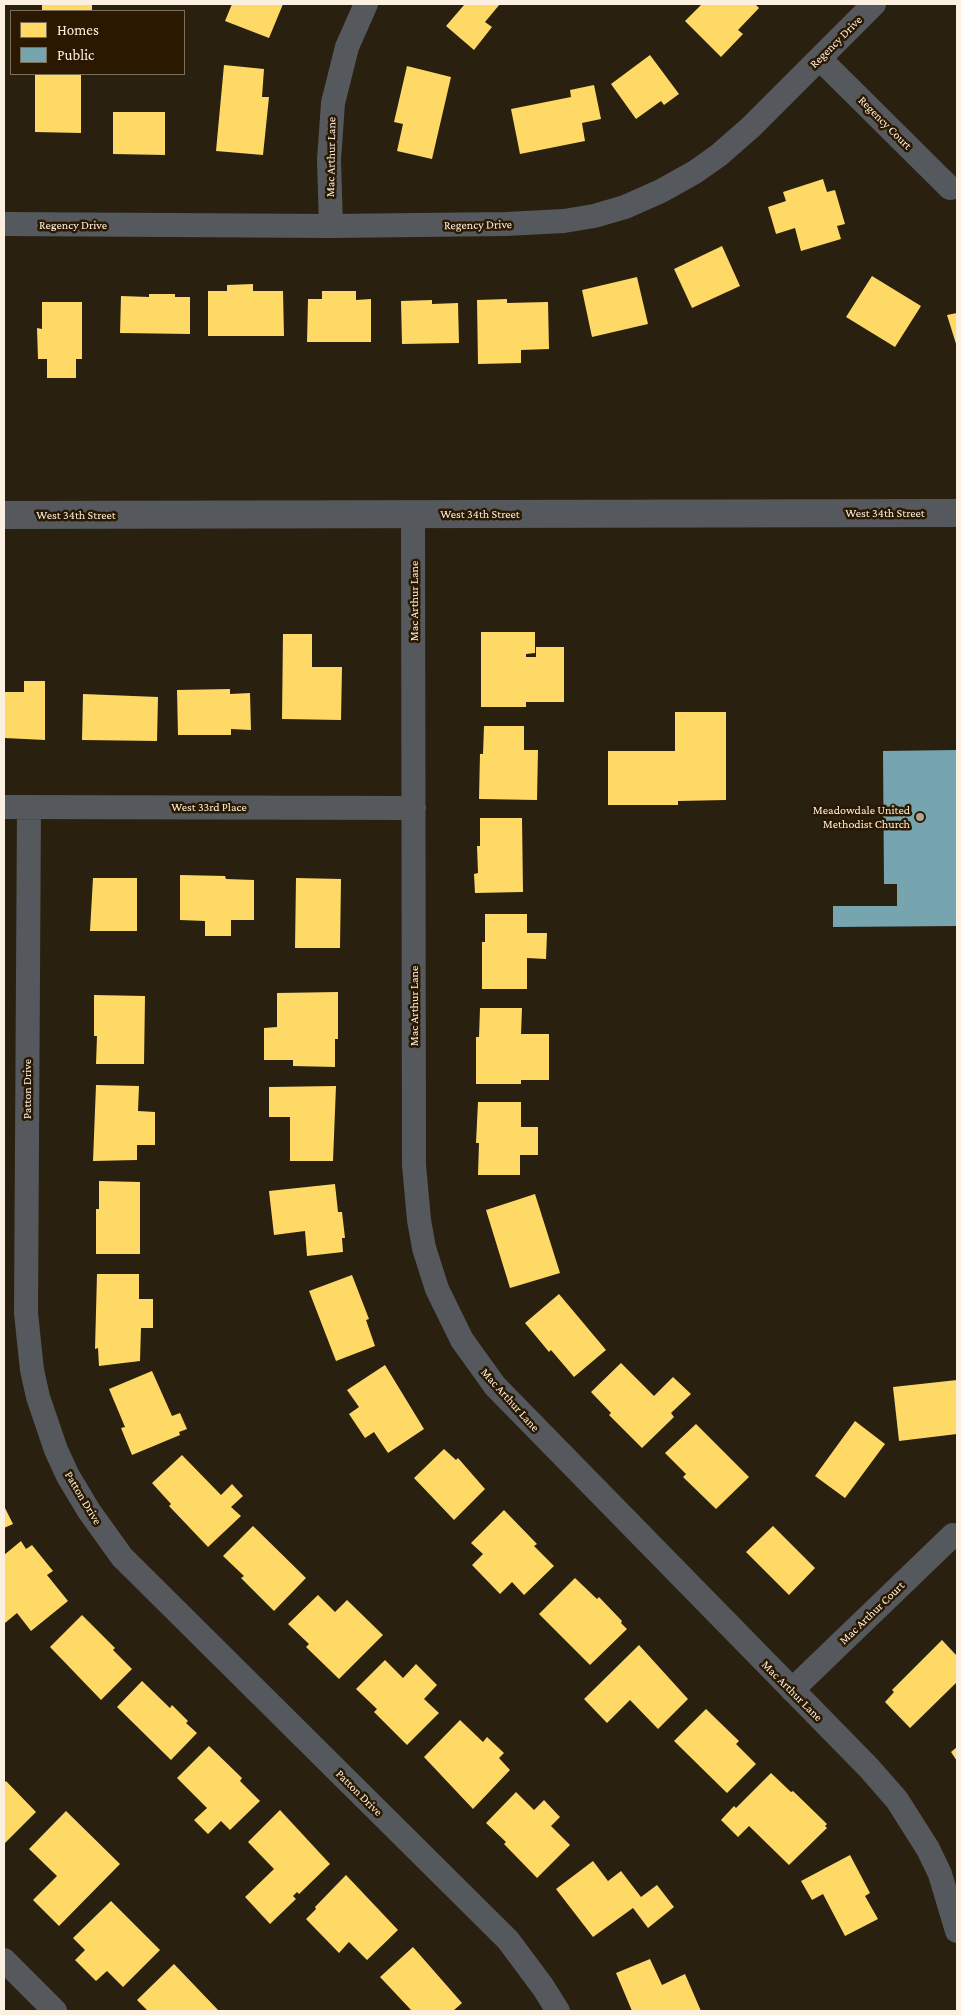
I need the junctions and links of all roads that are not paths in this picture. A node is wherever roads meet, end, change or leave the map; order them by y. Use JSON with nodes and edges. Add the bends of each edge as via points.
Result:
{"nodes":[{"id":1,"x":366,"y":4,"type":"edge"},
{"id":2,"x":874,"y":4,"type":"edge"},
{"id":3,"x":820,"y":59,"type":"junction"},
{"id":4,"x":950,"y":188,"type":"dead end"},
{"id":5,"x":4,"y":224,"type":"edge"},
{"id":6,"x":331,"y":226,"type":"junction"},
{"id":7,"x":957,"y":513,"type":"edge"},
{"id":8,"x":413,"y":514,"type":"junction"},
{"id":9,"x":4,"y":515,"type":"edge"},
{"id":10,"x":4,"y":807,"type":"edge"},
{"id":11,"x":30,"y":807,"type":"junction"},
{"id":12,"x":414,"y":808,"type":"junction"},
{"id":13,"x":953,"y":1535,"type":"dead end"},
{"id":14,"x":792,"y":1690,"type":"junction"},
{"id":15,"x":957,"y":1931,"type":"edge"},
{"id":16,"x":4,"y":1960,"type":"edge"},
{"id":17,"x":55,"y":2011,"type":"edge"},
{"id":18,"x":558,"y":2011,"type":"edge"}],
"edges":[{"from":1,"to":6,"type":"street","name":"Mac Arthur Lane","via":[[347,47],[333,103],[329,160]]},
{"from":2,"to":3,"type":"street","name":"Regency Drive"},
{"from":3,"to":4,"type":"street","name":"Regency Court"},
{"from":3,"to":6,"type":"street","name":"Regency Drive","via":[[751,127],[713,159],[661,191],[625,207],[594,216],[550,222]]},
{"from":5,"to":6,"type":"street","name":"Regency Drive"},
{"from":7,"to":8,"type":"street","name":"West 34th Street"},
{"from":8,"to":9,"type":"street","name":"West 34th Street"},
{"from":8,"to":12,"type":"street","name":"Mac Arthur Lane"},
{"from":10,"to":11,"type":"street","name":"West 33rd Place"},
{"from":11,"to":12,"type":"street","name":"West 33rd Place"},
{"from":11,"to":18,"type":"street","name":"Patton Drive","via":[[26,1313],[38,1398],[56,1450],[84,1503],[122,1557],[508,1940]]},
{"from":12,"to":14,"type":"street","name":"Mac Arthur Lane","via":[[416,1193],[424,1248],[443,1303],[466,1346],[495,1386]]},
{"from":13,"to":14,"type":"street","name":"Mac Arthur Court"},
{"from":14,"to":15,"type":"street","name":"Mac Arthur Lane","via":[[897,1800],[940,1874]]},
{"from":16,"to":17,"type":"street"}]}
